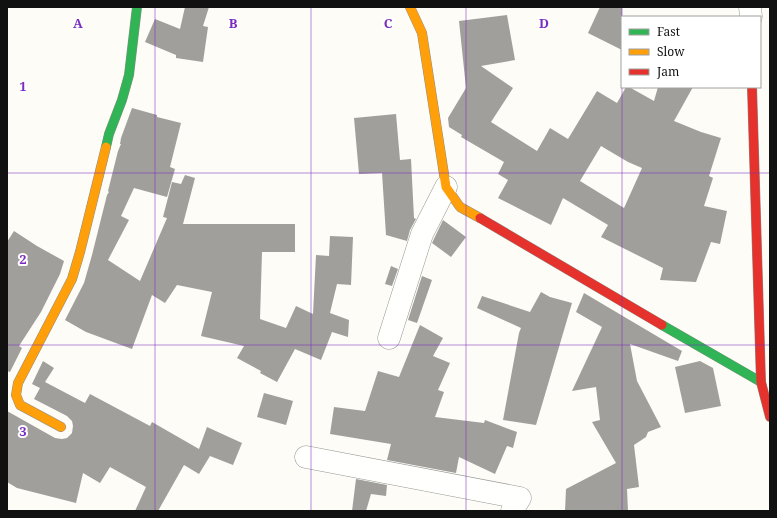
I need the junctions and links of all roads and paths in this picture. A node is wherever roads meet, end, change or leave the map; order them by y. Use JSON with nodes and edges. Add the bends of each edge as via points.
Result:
{"nodes":[{"id":1,"x":137,"y":7,"type":"edge"},
{"id":2,"x":410,"y":7,"type":"edge"},
{"id":3,"x":752,"y":88,"type":"edge"},
{"id":4,"x":446,"y":187,"type":"junction"},
{"id":5,"x":389,"y":338,"type":"dead end"},
{"id":6,"x":761,"y":382,"type":"junction"},
{"id":7,"x":770,"y":417,"type":"edge"},
{"id":8,"x":61,"y":427,"type":"dead end"},
{"id":9,"x":306,"y":457,"type":"dead end"},
{"id":10,"x":512,"y":511,"type":"edge"}],
"edges":[{"from":1,"to":8,"type":"street","via":[[129,75],[109,134],[72,279],[18,383],[16,395],[20,405]]},
{"from":2,"to":4,"type":"street","via":[[422,33]]},
{"from":3,"to":6,"type":"street"},
{"from":4,"to":5,"type":"street","via":[[422,234]]},
{"from":4,"to":6,"type":"street","via":[[460,207]]},
{"from":6,"to":7,"type":"street"},
{"from":9,"to":10,"type":"street","via":[[520,498]]}]}
